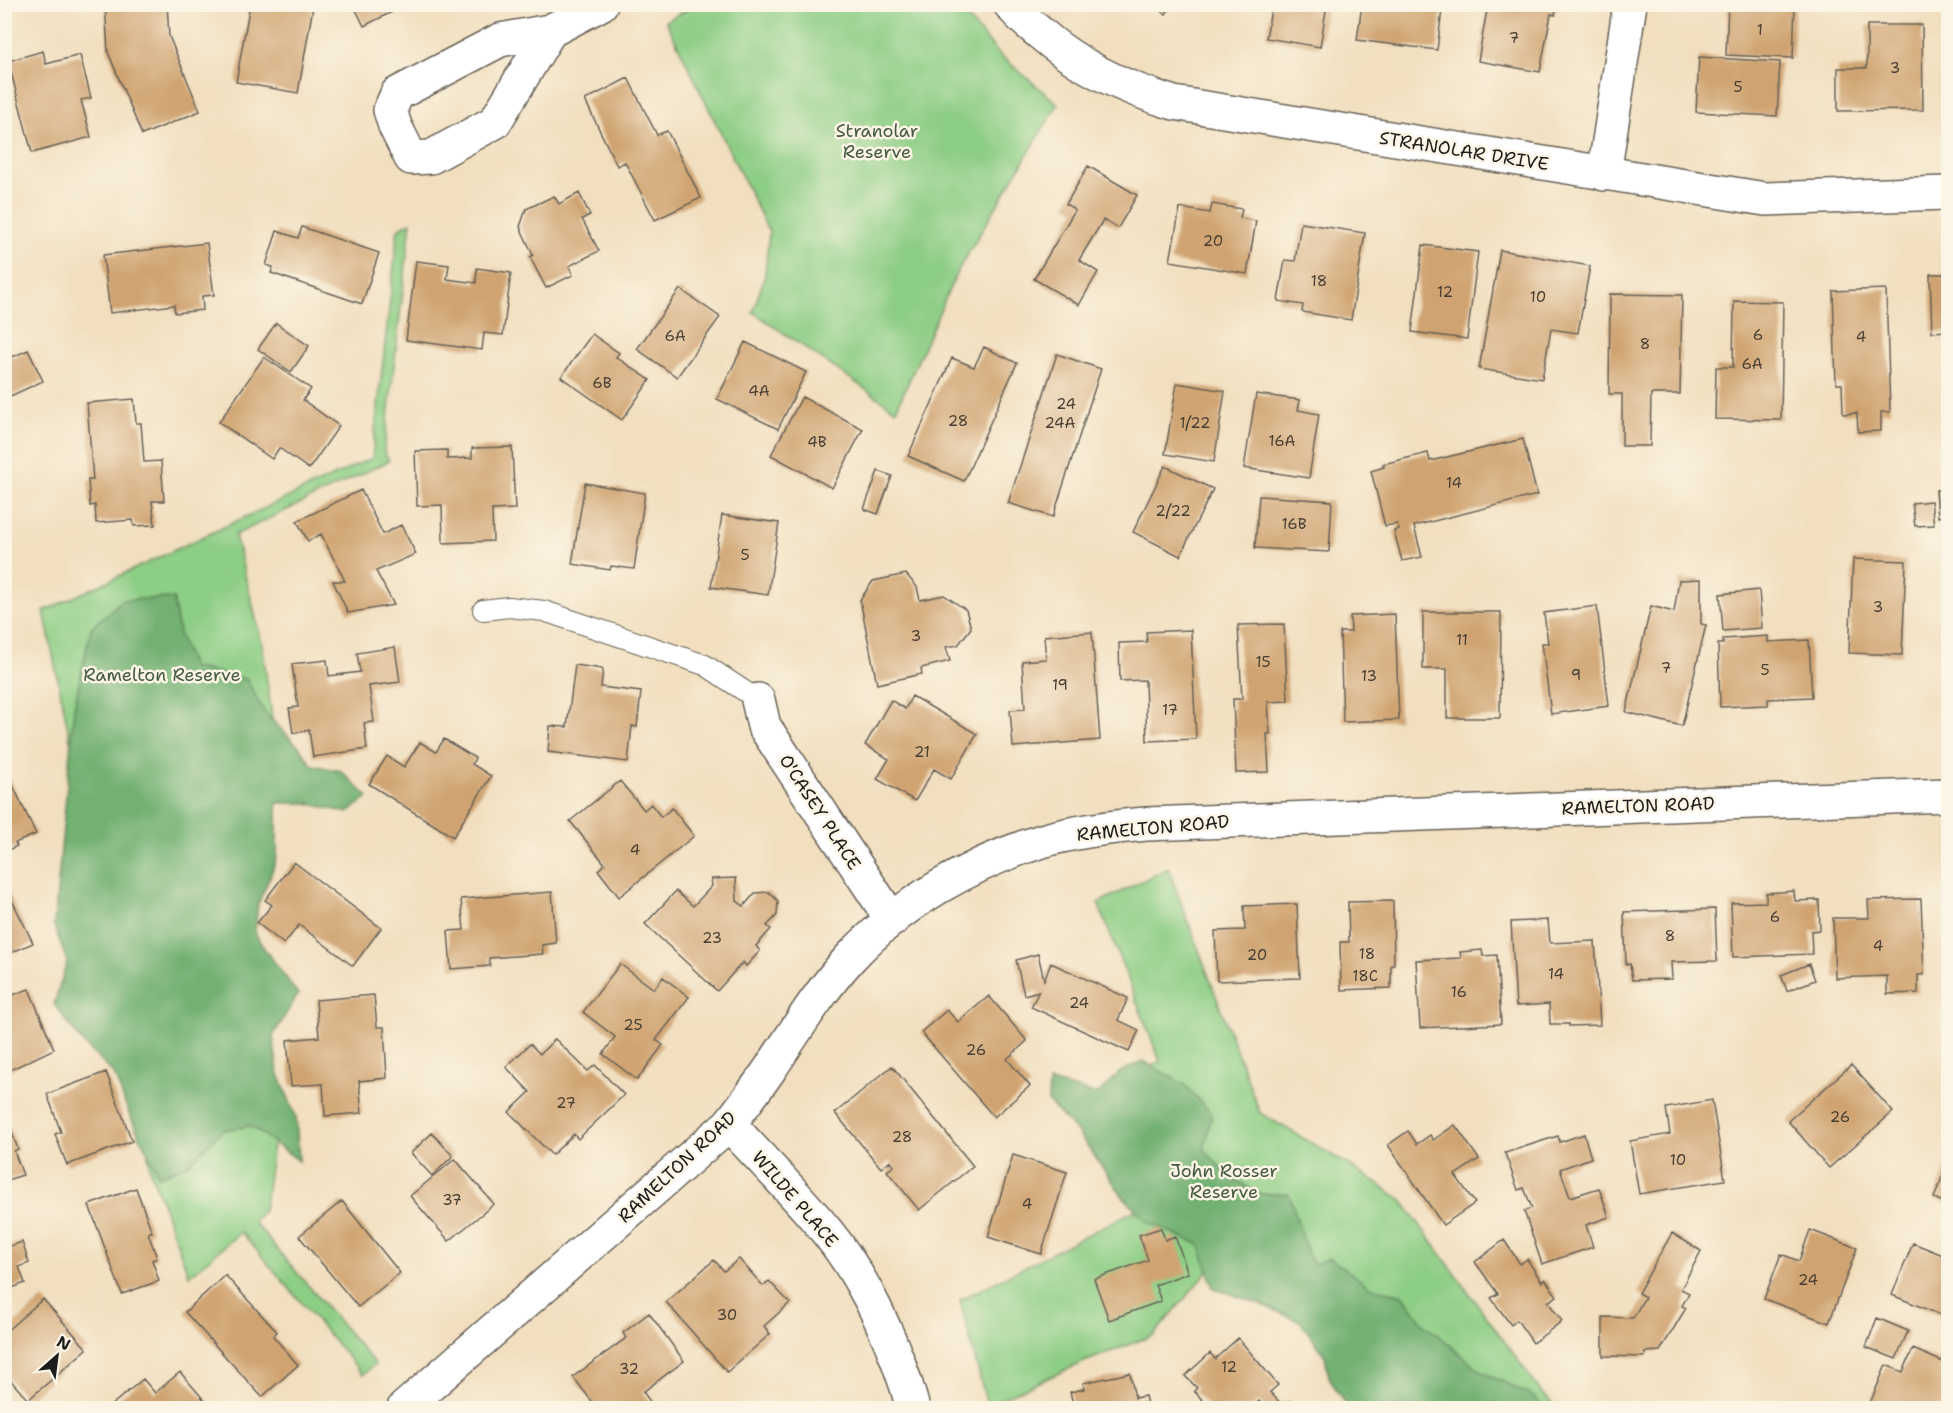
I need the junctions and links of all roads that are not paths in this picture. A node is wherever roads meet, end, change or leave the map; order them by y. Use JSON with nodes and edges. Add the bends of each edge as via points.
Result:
{"nodes":[{"id":1,"x":601,"y":4,"type":"edge"},
{"id":2,"x":1010,"y":4,"type":"edge"},
{"id":3,"x":1629,"y":4,"type":"edge"},
{"id":4,"x":550,"y":31,"type":"junction"},
{"id":5,"x":1605,"y":174,"type":"junction"},
{"id":6,"x":1948,"y":193,"type":"edge"},
{"id":7,"x":483,"y":610,"type":"dead end"},
{"id":8,"x":758,"y":700,"type":"joint"},
{"id":9,"x":1948,"y":795,"type":"edge"},
{"id":10,"x":892,"y":920,"type":"junction"},
{"id":11,"x":729,"y":1124,"type":"junction"},
{"id":12,"x":404,"y":1408,"type":"edge"},
{"id":13,"x":913,"y":1408,"type":"edge"}],
"edges":[{"from":1,"to":4,"type":"street"},
{"from":2,"to":5,"type":"street","name":"STRANOLAR DRIVE","via":[[1057,48],[1098,74],[1174,103]]},
{"from":3,"to":5,"type":"street"},
{"from":4,"to":4,"type":"street","via":[[495,122],[431,157],[411,158],[390,110],[398,94],[501,40]]},
{"from":5,"to":6,"type":"street","name":"STRANOLAR DRIVE","via":[[1765,199]]},
{"from":7,"to":8,"type":"lane","via":[[509,607],[544,611],[705,665]]},
{"from":8,"to":10,"type":"street","name":"O'CASEY PLACE","via":[[764,726]]},
{"from":9,"to":10,"type":"street","name":"RAMELTON ROAD","via":[[1108,828],[1043,841],[1001,856],[933,890]]},
{"from":10,"to":11,"type":"street","name":"RAMELTON ROAD","via":[[850,958]]},
{"from":11,"to":12,"type":"street","name":"RAMELTON ROAD"},
{"from":11,"to":13,"type":"street","name":"WILDE PLACE","via":[[828,1233],[860,1281],[890,1342]]}]}
